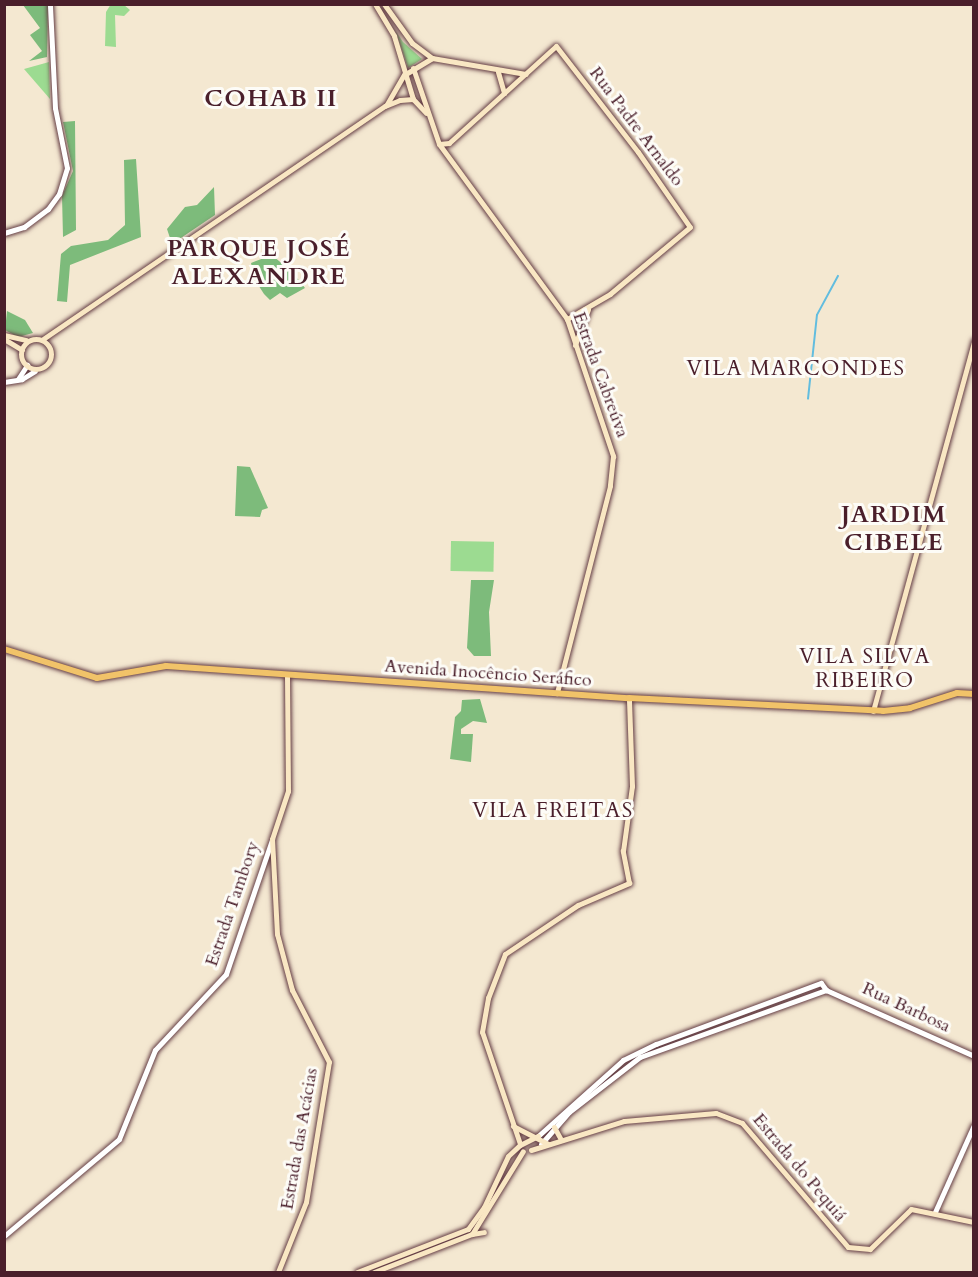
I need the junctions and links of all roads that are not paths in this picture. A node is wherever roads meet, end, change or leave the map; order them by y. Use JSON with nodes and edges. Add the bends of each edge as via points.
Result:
{"nodes":[{"id":1,"x":50,"y":4,"type":"edge"},
{"id":2,"x":375,"y":4,"type":"edge"},
{"id":3,"x":384,"y":4,"type":"edge"},
{"id":4,"x":432,"y":58,"type":"junction"},
{"id":5,"x":413,"y":68,"type":"junction"},
{"id":6,"x":498,"y":72,"type":"junction"},
{"id":7,"x":526,"y":74,"type":"junction"},
{"id":8,"x":404,"y":75,"type":"junction"},
{"id":9,"x":504,"y":93,"type":"junction"},
{"id":10,"x":413,"y":99,"type":"junction"},
{"id":11,"x":385,"y":106,"type":"junction"},
{"id":12,"x":427,"y":114,"type":"junction"},
{"id":13,"x":438,"y":144,"type":"junction"},
{"id":14,"x":4,"y":233,"type":"edge"},
{"id":15,"x":588,"y":309,"type":"junction"},
{"id":16,"x":567,"y":320,"type":"junction"},
{"id":17,"x":4,"y":337,"type":"edge"},
{"id":18,"x":43,"y":339,"type":"junction"},
{"id":19,"x":26,"y":340,"type":"junction"},
{"id":20,"x":974,"y":341,"type":"edge"},
{"id":21,"x":575,"y":345,"type":"junction"},
{"id":22,"x":22,"y":350,"type":"junction"},
{"id":23,"x":27,"y":364,"type":"junction"},
{"id":24,"x":35,"y":370,"type":"junction"},
{"id":25,"x":17,"y":380,"type":"junction"},
{"id":26,"x":4,"y":382,"type":"edge"},
{"id":27,"x":4,"y":649,"type":"edge"},
{"id":28,"x":287,"y":676,"type":"junction"},
{"id":29,"x":557,"y":693,"type":"junction"},
{"id":30,"x":974,"y":694,"type":"edge"},
{"id":31,"x":629,"y":698,"type":"junction"},
{"id":32,"x":873,"y":711,"type":"junction"},
{"id":33,"x":272,"y":839,"type":"junction"},
{"id":34,"x":267,"y":857,"type":"junction"},
{"id":35,"x":274,"y":860,"type":"junction"},
{"id":36,"x":826,"y":990,"type":"junction"},
{"id":37,"x":974,"y":1056,"type":"edge"},
{"id":38,"x":584,"y":1096,"type":"junction"},
{"id":39,"x":974,"y":1125,"type":"edge"},
{"id":40,"x":513,"y":1126,"type":"junction"},
{"id":41,"x":554,"y":1127,"type":"junction"},
{"id":42,"x":525,"y":1133,"type":"junction"},
{"id":43,"x":538,"y":1136,"type":"junction"},
{"id":44,"x":560,"y":1138,"type":"junction"},
{"id":45,"x":529,"y":1140,"type":"junction"},
{"id":46,"x":546,"y":1142,"type":"junction"},
{"id":47,"x":520,"y":1144,"type":"junction"},
{"id":48,"x":531,"y":1150,"type":"junction"},
{"id":49,"x":523,"y":1151,"type":"junction"},
{"id":50,"x":935,"y":1212,"type":"junction"},
{"id":51,"x":974,"y":1222,"type":"edge"},
{"id":52,"x":484,"y":1232,"type":"dead end"},
{"id":53,"x":472,"y":1234,"type":"junction"},
{"id":54,"x":4,"y":1236,"type":"edge"},
{"id":55,"x":378,"y":1269,"type":"edge"},
{"id":56,"x":278,"y":1272,"type":"edge"},
{"id":57,"x":357,"y":1272,"type":"edge"}],
"edges":[{"from":1,"to":14,"type":"street","via":[[55,108],[67,168],[59,194],[48,208],[24,227]]},
{"from":2,"to":8,"type":"main road","via":[[394,36]]},
{"from":3,"to":4,"type":"main road","via":[[412,44]]},
{"from":4,"to":5,"type":"main road"},
{"from":4,"to":6,"type":"main road"},
{"from":5,"to":8,"type":"main road"},
{"from":5,"to":12,"type":"main road","name":"Estrada Cabreúva"},
{"from":6,"to":7,"type":"main road"},
{"from":6,"to":9,"type":"main road"},
{"from":7,"to":9,"type":"main road"},
{"from":7,"to":15,"type":"main road","name":"Rua Padre Arnaldo","via":[[556,46],[690,227]]},
{"from":8,"to":10,"type":"main road"},
{"from":8,"to":11,"type":"main road"},
{"from":9,"to":13,"type":"main road","via":[[449,143]]},
{"from":10,"to":11,"type":"main road"},
{"from":10,"to":12,"type":"main road"},
{"from":11,"to":18,"type":"main road"},
{"from":12,"to":13,"type":"main road","name":"Estrada Cabreúva"},
{"from":13,"to":16,"type":"main road","name":"Estrada Cabreúva"},
{"from":15,"to":16,"type":"main road"},
{"from":15,"to":21,"type":"main road"},
{"from":16,"to":21,"type":"main road","name":"Estrada Cabreúva"},
{"from":17,"to":19,"type":"main road"},
{"from":17,"to":22,"type":"main road"},
{"from":18,"to":19,"type":"main road"},
{"from":18,"to":24,"type":"main road","via":[[50,355],[48,366]]},
{"from":19,"to":22,"type":"main road"},
{"from":20,"to":32,"type":"main road"},
{"from":21,"to":29,"type":"main road","name":"Estrada Cabreúva","via":[[614,462]]},
{"from":22,"to":23,"type":"main road"},
{"from":23,"to":24,"type":"main road"},
{"from":23,"to":25,"type":"street"},
{"from":24,"to":25,"type":"street"},
{"from":25,"to":26,"type":"street"},
{"from":27,"to":28,"type":"main road","name":"Avenida Inocêncio Seráfico","via":[[90,677],[166,666]]},
{"from":28,"to":29,"type":"main road","name":"Avenida Inocêncio Seráfico"},
{"from":28,"to":33,"type":"main road","name":"Estrada Tambory","via":[[288,791]]},
{"from":29,"to":31,"type":"main road","name":"Avenida Inocêncio Seráfico"},
{"from":30,"to":32,"type":"main road","name":"Avenida Inocêncio Seráfico","via":[[957,693],[910,708]]},
{"from":31,"to":32,"type":"main road","name":"Avenida Inocêncio Seráfico"},
{"from":31,"to":40,"type":"main road","via":[[632,786],[623,851],[629,883],[578,905],[505,954],[488,998],[482,1032]]},
{"from":33,"to":34,"type":"street","name":"Estrada Tambory"},
{"from":33,"to":35,"type":"main road","name":"Estrada das Acácias"},
{"from":34,"to":35,"type":"main road"},
{"from":34,"to":54,"type":"street","name":"Estrada Tambory","via":[[226,974],[155,1050],[119,1139]]},
{"from":35,"to":56,"type":"main road","name":"Estrada das Acácias","via":[[281,959],[300,1010],[329,1062],[306,1202]]},
{"from":36,"to":37,"type":"street","name":"Rua Barbosa"},
{"from":36,"to":38,"type":"street","via":[[640,1057]]},
{"from":36,"to":38,"type":"street","via":[[821,983],[656,1044],[623,1060]]},
{"from":38,"to":41,"type":"street"},
{"from":38,"to":43,"type":"street"},
{"from":39,"to":50,"type":"street"},
{"from":40,"to":42,"type":"main road"},
{"from":40,"to":47,"type":"main road"},
{"from":41,"to":44,"type":"main road"},
{"from":41,"to":46,"type":"street"},
{"from":42,"to":43,"type":"main road"},
{"from":42,"to":45,"type":"main road"},
{"from":43,"to":45,"type":"main road"},
{"from":43,"to":46,"type":"main road"},
{"from":44,"to":46,"type":"main road","name":"Estrada do Pequiá"},
{"from":44,"to":50,"type":"main road","name":"Estrada do Pequiá","via":[[651,1118],[722,1114],[742,1123],[848,1247],[870,1249],[911,1209]]},
{"from":45,"to":47,"type":"main road"},
{"from":45,"to":48,"type":"main road"},
{"from":46,"to":48,"type":"main road","name":"Estrada do Pequiá"},
{"from":47,"to":49,"type":"main road"},
{"from":47,"to":55,"type":"main road","via":[[508,1156],[480,1214],[468,1229]]},
{"from":48,"to":49,"type":"main road","name":"Estrada do Pequiá"},
{"from":49,"to":53,"type":"main road"},
{"from":50,"to":51,"type":"main road","name":"Estrada do Pequiá"},
{"from":52,"to":53,"type":"main road"},
{"from":53,"to":55,"type":"main road"},
{"from":55,"to":57,"type":"main road"}]}
